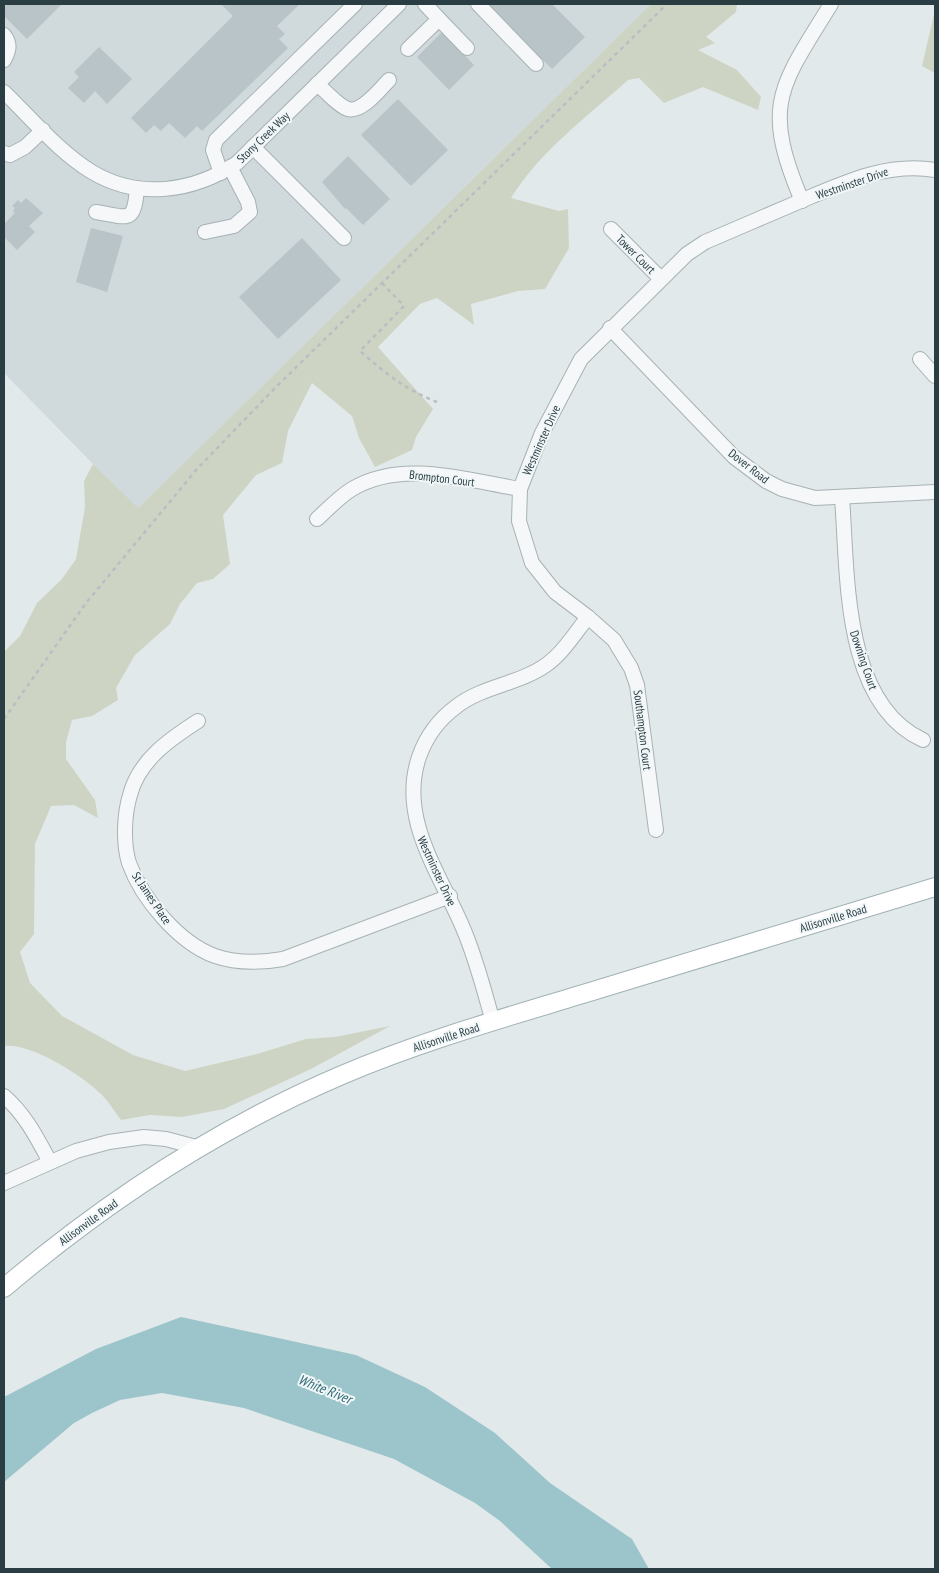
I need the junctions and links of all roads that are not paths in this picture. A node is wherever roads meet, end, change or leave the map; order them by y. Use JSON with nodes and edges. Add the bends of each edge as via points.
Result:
{"nodes":[{"id":1,"x":355,"y":4,"type":"edge"},
{"id":2,"x":425,"y":4,"type":"edge"},
{"id":3,"x":478,"y":4,"type":"edge"},
{"id":4,"x":831,"y":4,"type":"edge"},
{"id":5,"x":395,"y":5,"type":"edge"},
{"id":6,"x":439,"y":19,"type":"junction"},
{"id":7,"x":4,"y":35,"type":"edge"},
{"id":8,"x":467,"y":48,"type":"dead end"},
{"id":9,"x":408,"y":49,"type":"dead end"},
{"id":10,"x":4,"y":60,"type":"edge"},
{"id":11,"x":536,"y":64,"type":"dead end"},
{"id":12,"x":389,"y":80,"type":"dead end"},
{"id":13,"x":317,"y":84,"type":"junction"},
{"id":14,"x":4,"y":92,"type":"edge"},
{"id":15,"x":43,"y":130,"type":"junction"},
{"id":16,"x":253,"y":147,"type":"junction"},
{"id":17,"x":4,"y":153,"type":"edge"},
{"id":18,"x":226,"y":170,"type":"junction"},
{"id":19,"x":935,"y":170,"type":"edge"},
{"id":20,"x":137,"y":188,"type":"junction"},
{"id":21,"x":802,"y":201,"type":"junction"},
{"id":22,"x":96,"y":212,"type":"dead end"},
{"id":23,"x":611,"y":229,"type":"dead end"},
{"id":24,"x":206,"y":232,"type":"dead end"},
{"id":25,"x":344,"y":238,"type":"dead end"},
{"id":26,"x":661,"y":279,"type":"junction"},
{"id":27,"x":610,"y":328,"type":"junction"},
{"id":28,"x":920,"y":359,"type":"dead end"},
{"id":29,"x":935,"y":376,"type":"edge"},
{"id":30,"x":520,"y":489,"type":"junction"},
{"id":31,"x":935,"y":492,"type":"edge"},
{"id":32,"x":842,"y":498,"type":"junction"},
{"id":33,"x":317,"y":520,"type":"dead end"},
{"id":34,"x":588,"y":617,"type":"junction"},
{"id":35,"x":198,"y":721,"type":"dead end"},
{"id":36,"x":923,"y":740,"type":"dead end"},
{"id":37,"x":656,"y":830,"type":"dead end"},
{"id":38,"x":935,"y":887,"type":"edge"},
{"id":39,"x":450,"y":896,"type":"junction"},
{"id":40,"x":493,"y":1022,"type":"junction"},
{"id":41,"x":4,"y":1096,"type":"edge"},
{"id":42,"x":200,"y":1148,"type":"junction"},
{"id":43,"x":50,"y":1162,"type":"junction"},
{"id":44,"x":4,"y":1182,"type":"edge"},
{"id":45,"x":4,"y":1288,"type":"edge"}],
"edges":[{"from":1,"to":18,"type":"street","via":[[216,140],[213,150]]},
{"from":2,"to":6,"type":"street"},
{"from":3,"to":11,"type":"street"},
{"from":4,"to":21,"type":"street","via":[[795,62],[780,104],[778,124],[783,151]]},
{"from":5,"to":13,"type":"street","name":"Stony Creek Way"},
{"from":6,"to":8,"type":"street"},
{"from":6,"to":9,"type":"street"},
{"from":7,"to":10,"type":"street","via":[[8,39],[9,51]]},
{"from":12,"to":13,"type":"street","via":[[355,109],[348,109]]},
{"from":13,"to":16,"type":"street","name":"Stony Creek Way"},
{"from":14,"to":15,"type":"street","name":"Stony Creek Way"},
{"from":15,"to":17,"type":"street","via":[[18,151],[10,155]]},
{"from":15,"to":20,"type":"street","name":"Stony Creek Way","via":[[91,171],[105,179]]},
{"from":16,"to":18,"type":"street","name":"Stony Creek Way"},
{"from":16,"to":25,"type":"street"},
{"from":18,"to":20,"type":"street","name":"Stony Creek Way","via":[[183,188]]},
{"from":18,"to":24,"type":"street","via":[[248,202],[250,212],[234,226]]},
{"from":19,"to":21,"type":"street","name":"Westminster Drive","via":[[897,168],[873,173]]},
{"from":20,"to":22,"type":"street","via":[[136,209],[132,214],[125,217]]},
{"from":21,"to":26,"type":"street","name":"Westminster Drive","via":[[705,242]]},
{"from":23,"to":26,"type":"street","name":"Tower Court"},
{"from":26,"to":27,"type":"street","name":"Westminster Drive"},
{"from":27,"to":30,"type":"street","name":"Westminster Drive","via":[[580,359],[542,433]]},
{"from":27,"to":32,"type":"street","name":"Dover Road","via":[[751,472],[801,495]]},
{"from":28,"to":29,"type":"street"},
{"from":30,"to":33,"type":"street","name":"Brompton Court","via":[[423,474],[386,475],[351,490]]},
{"from":30,"to":34,"type":"street","name":"Westminster Drive","via":[[519,521],[532,563],[555,592]]},
{"from":31,"to":32,"type":"street","name":"Dover Road"},
{"from":32,"to":36,"type":"street","name":"Downing Court","via":[[853,627],[862,659],[876,694],[888,712],[908,733]]},
{"from":34,"to":37,"type":"street","name":"Southampton Court","via":[[614,640],[637,685]]},
{"from":34,"to":39,"type":"street","name":"Westminster Drive","via":[[545,666],[457,706],[433,730],[423,748],[414,781],[414,816],[424,847]]},
{"from":35,"to":39,"type":"street","name":"St James Place","via":[[154,754],[130,794],[126,819],[129,862],[136,879],[160,913],[185,939],[214,956],[228,960],[249,963],[274,960]]},
{"from":38,"to":40,"type":"main road","name":"Allisonville Road"},
{"from":39,"to":40,"type":"street","name":"Westminster Drive","via":[[470,944]]},
{"from":40,"to":42,"type":"main road","name":"Allisonville Road","via":[[340,1076],[260,1114]]},
{"from":41,"to":43,"type":"street","via":[[27,1121]]},
{"from":42,"to":43,"type":"street","via":[[166,1138],[144,1137],[109,1142]]},
{"from":42,"to":45,"type":"main road","name":"Allisonville Road","via":[[94,1217]]},
{"from":43,"to":44,"type":"street"}]}
